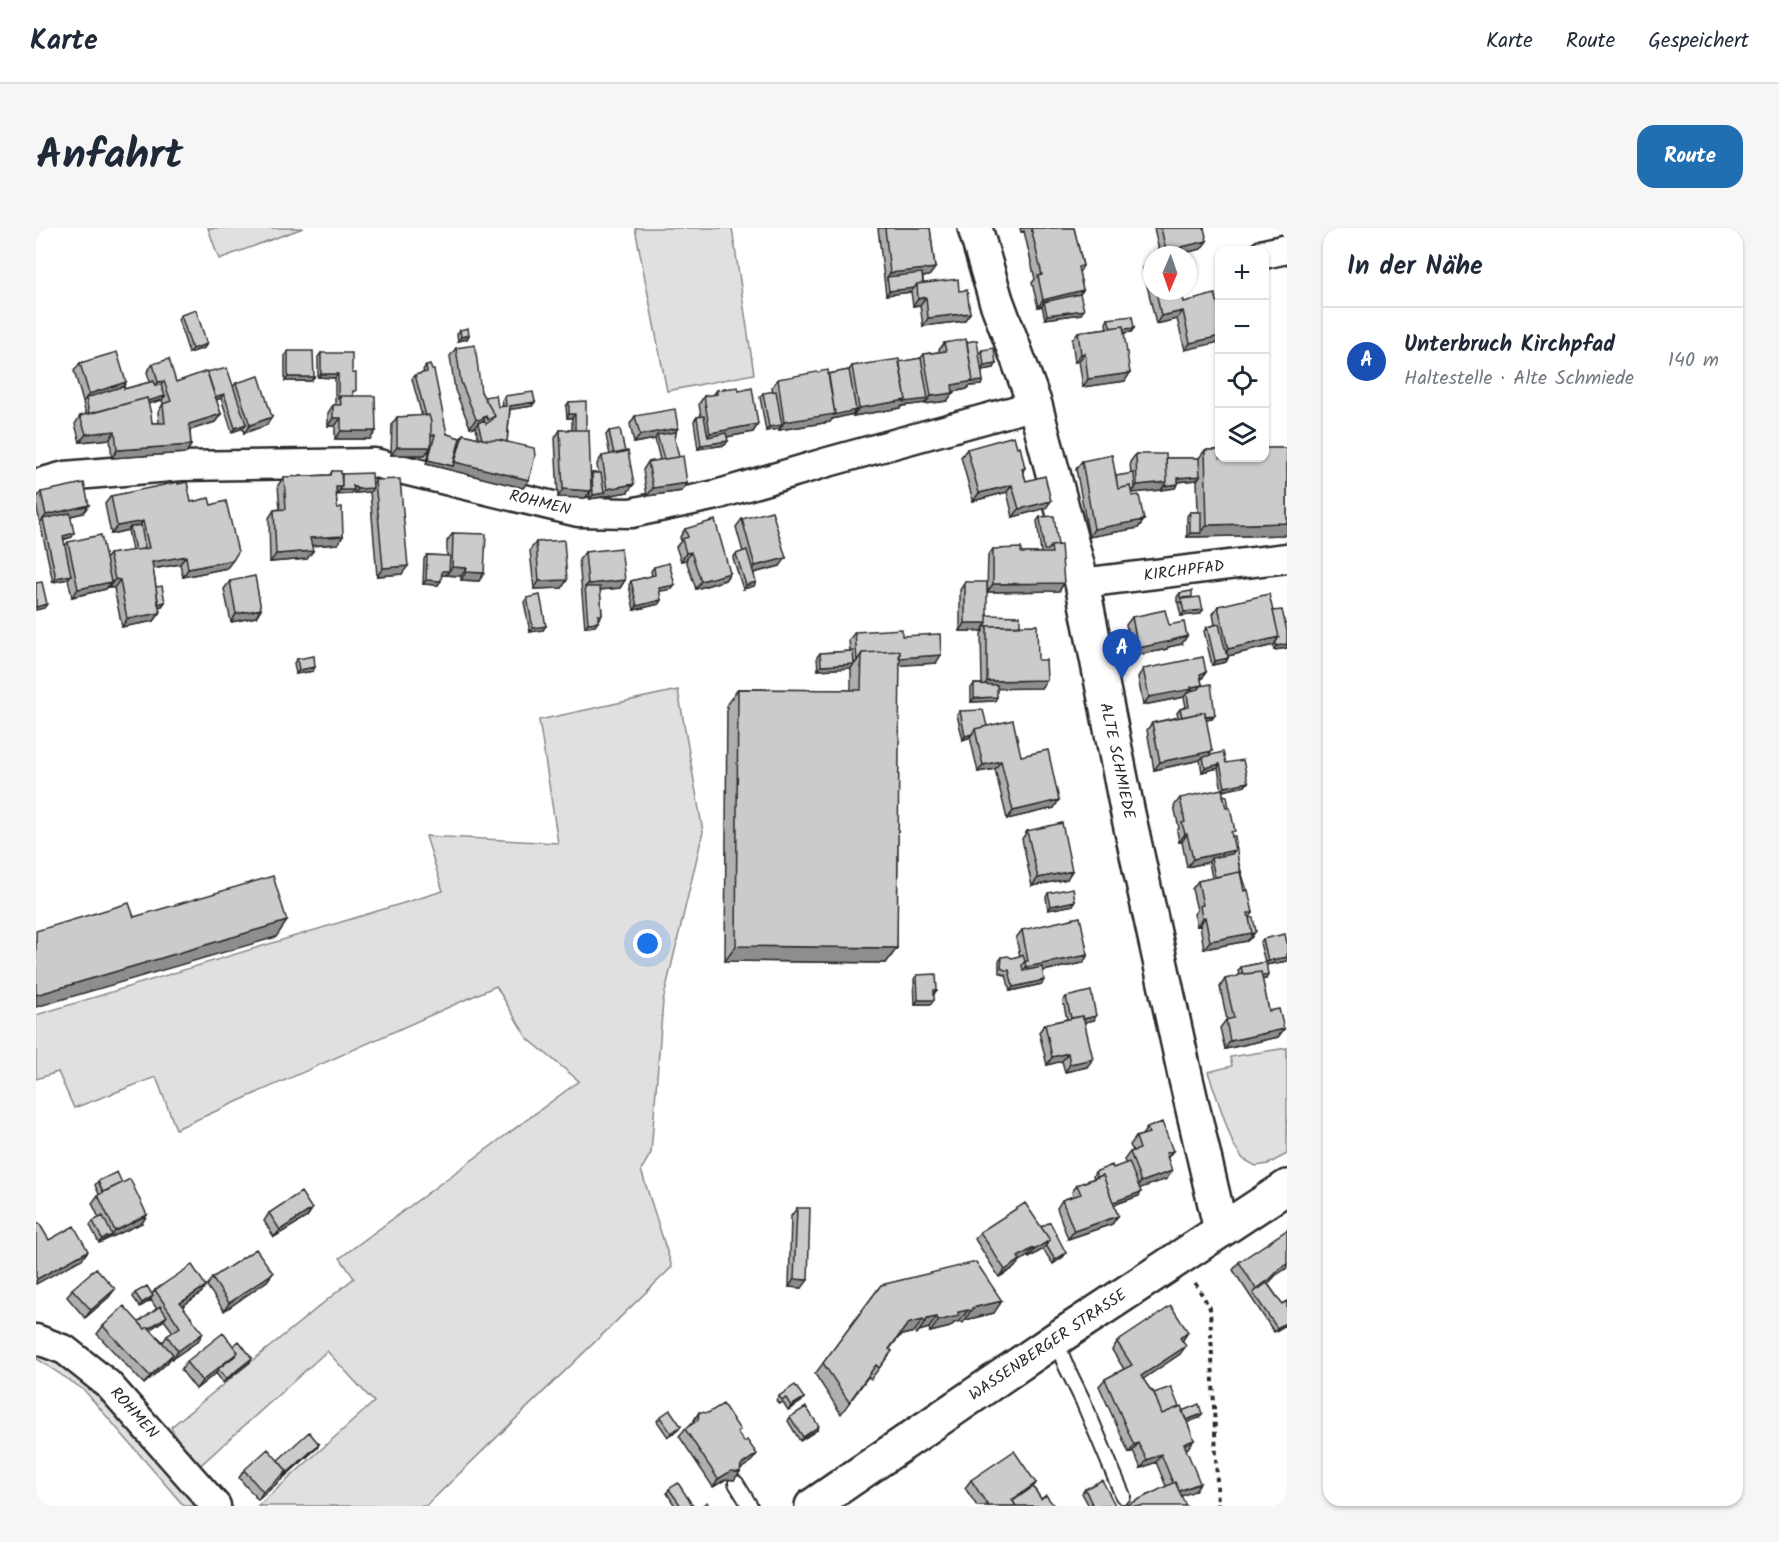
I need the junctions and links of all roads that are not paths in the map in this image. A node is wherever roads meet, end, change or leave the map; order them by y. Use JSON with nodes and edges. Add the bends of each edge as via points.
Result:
{"nodes":[{"id":1,"x":975,"y":228,"type":"edge"},
{"id":2,"x":1287,"y":249,"type":"edge"},
{"id":3,"x":1269,"y":253,"type":"edge"},
{"id":4,"x":1035,"y":405,"type":"junction"},
{"id":5,"x":36,"y":484,"type":"edge"},
{"id":6,"x":1287,"y":558,"type":"edge"},
{"id":7,"x":1082,"y":583,"type":"junction"},
{"id":8,"x":1287,"y":1188,"type":"edge"},
{"id":9,"x":1221,"y":1230,"type":"junction"},
{"id":10,"x":36,"y":1339,"type":"edge"},
{"id":11,"x":1056,"y":1339,"type":"junction"},
{"id":12,"x":736,"y":1483,"type":"edge"},
{"id":13,"x":1123,"y":1496,"type":"dead end"},
{"id":14,"x":216,"y":1506,"type":"edge"},
{"id":15,"x":750,"y":1506,"type":"edge"},
{"id":16,"x":812,"y":1506,"type":"edge"}],
"edges":[{"from":1,"to":4,"type":"street","name":"ALTE SCHMIEDE","via":[[996,300]]},
{"from":2,"to":3,"type":"street"},
{"from":4,"to":5,"type":"street","name":"ROHMEN","via":[[716,495],[631,513],[578,512],[375,463],[181,466],[65,476]]},
{"from":4,"to":7,"type":"street","name":"ALTE SCHMIEDE"},
{"from":6,"to":7,"type":"street","name":"KIRCHPFAD"},
{"from":7,"to":9,"type":"street","name":"ALTE SCHMIEDE","via":[[1127,809]]},
{"from":8,"to":9,"type":"street","name":"WASSENBERGER STRASSE"},
{"from":9,"to":11,"type":"street","name":"WASSENBERGER STRASSE"},
{"from":10,"to":14,"type":"street","name":"ROHMEN","via":[[64,1350],[108,1384]]},
{"from":11,"to":13,"type":"lane"},
{"from":11,"to":16,"type":"street","name":"WASSENBERGER STRASSE"},
{"from":12,"to":15,"type":"lane"}]}
